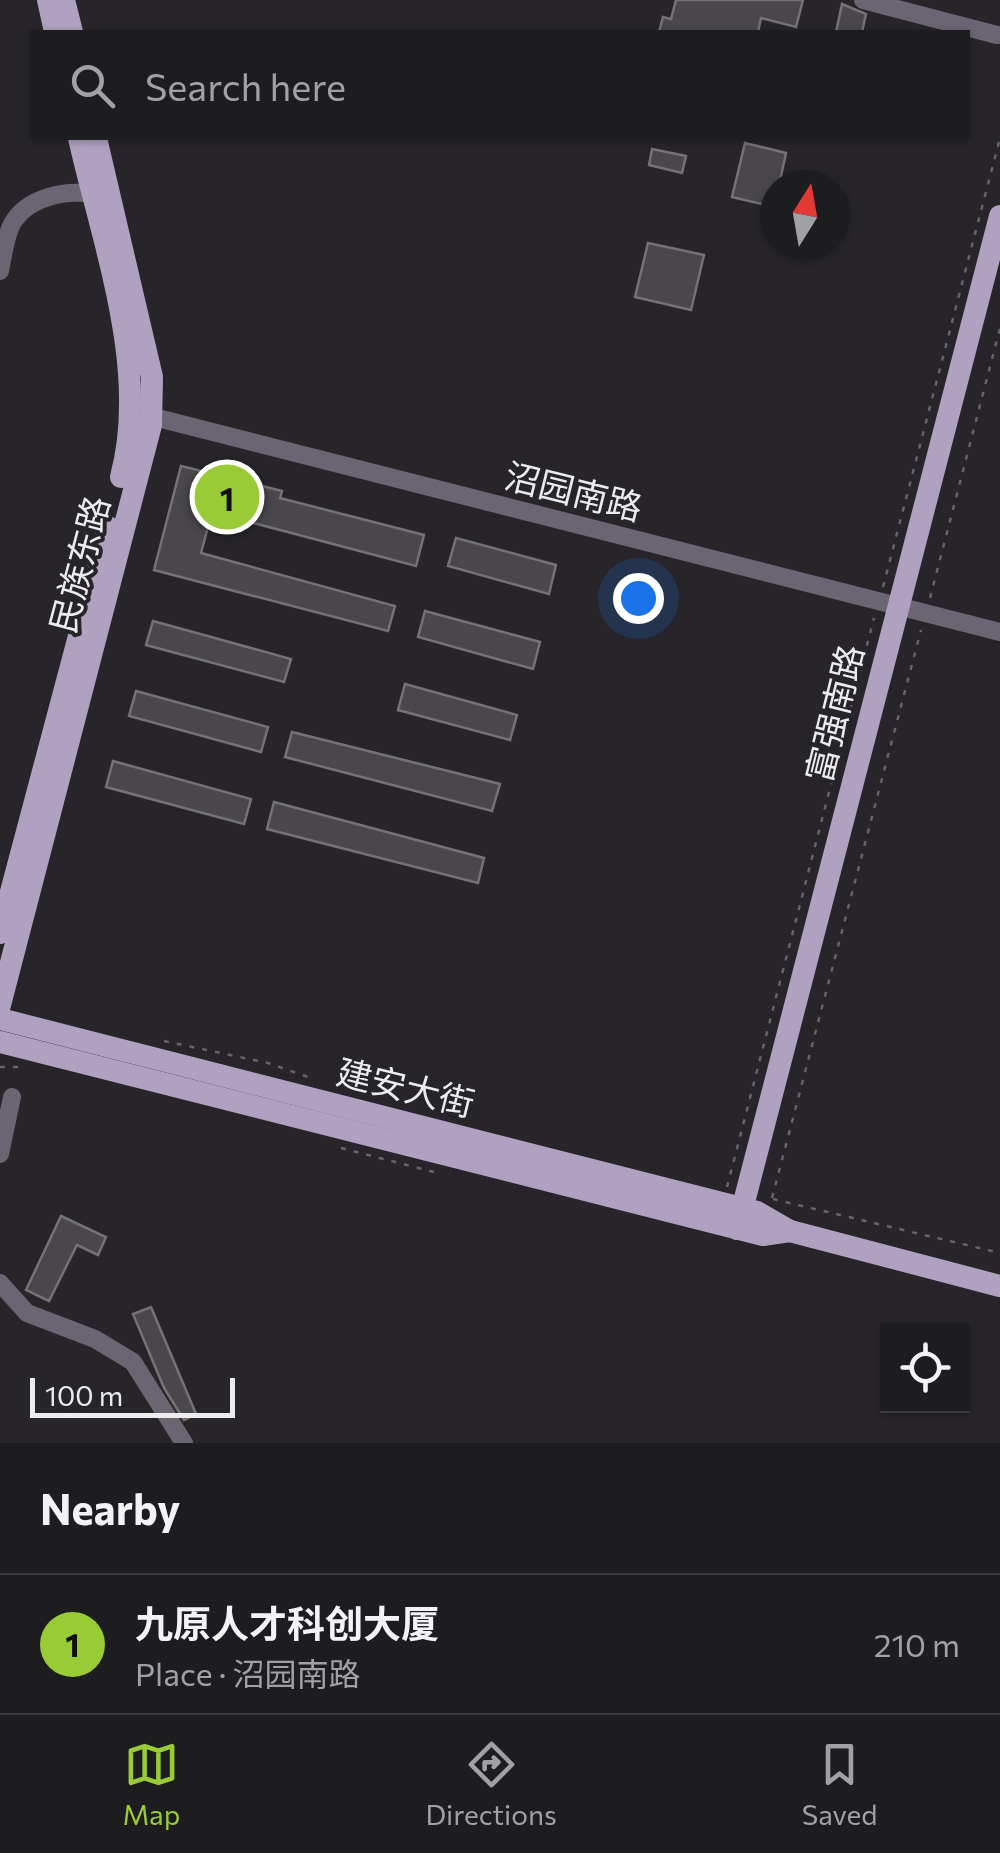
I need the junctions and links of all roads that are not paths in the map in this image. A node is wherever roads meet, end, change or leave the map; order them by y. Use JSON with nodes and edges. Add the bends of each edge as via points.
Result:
{"nodes":[{"id":1,"x":48,"y":0,"type":"edge"},
{"id":2,"x":64,"y":0,"type":"edge"},
{"id":3,"x":862,"y":0,"type":"edge"},
{"id":4,"x":55,"y":30,"type":"edge"},
{"id":5,"x":72,"y":30,"type":"edge"},
{"id":6,"x":997,"y":35,"type":"dead end"},
{"id":7,"x":79,"y":140,"type":"edge"},
{"id":8,"x":96,"y":140,"type":"edge"},
{"id":9,"x":92,"y":194,"type":"junction"},
{"id":10,"x":1000,"y":216,"type":"edge"},
{"id":11,"x":0,"y":271,"type":"edge"},
{"id":12,"x":1000,"y":272,"type":"edge"},
{"id":13,"x":141,"y":413,"type":"junction"},
{"id":14,"x":904,"y":607,"type":"junction"},
{"id":15,"x":1000,"y":632,"type":"edge"},
{"id":16,"x":47,"y":758,"type":"junction"},
{"id":17,"x":0,"y":883,"type":"edge"},
{"id":18,"x":0,"y":933,"type":"edge"},
{"id":19,"x":0,"y":1005,"type":"edge"},
{"id":20,"x":0,"y":1019,"type":"edge"},
{"id":21,"x":0,"y":1042,"type":"edge"},
{"id":22,"x":12,"y":1098,"type":"dead end"},
{"id":23,"x":0,"y":1154,"type":"edge"},
{"id":24,"x":746,"y":1216,"type":"junction"},
{"id":25,"x":0,"y":1283,"type":"edge"},
{"id":26,"x":1000,"y":1286,"type":"edge"},
{"id":27,"x":184,"y":1443,"type":"edge"}],
"edges":[{"from":1,"to":4,"type":"main road"},
{"from":2,"to":5,"type":"main road"},
{"from":3,"to":6,"type":"street"},
{"from":7,"to":9,"type":"main road","name":"民族东路"},
{"from":8,"to":13,"type":"main road","name":"民族东路","via":[[152,377]]},
{"from":9,"to":11,"type":"street","via":[[47,197],[24,210],[12,223]]},
{"from":9,"to":13,"type":"main road","name":"民族东路"},
{"from":10,"to":14,"type":"main road","name":"富强南路"},
{"from":12,"to":14,"type":"main road","name":"富强南路"},
{"from":13,"to":14,"type":"street","name":"沼园南路"},
{"from":13,"to":16,"type":"main road","name":"民族东路"},
{"from":13,"to":19,"type":"main road","name":"民族东路"},
{"from":14,"to":15,"type":"street","name":"沼园南路"},
{"from":14,"to":24,"type":"main road","name":"富强南路"},
{"from":16,"to":17,"type":"main road","via":[[26,784]]},
{"from":16,"to":18,"type":"main road","name":"民族东路"},
{"from":20,"to":24,"type":"main road","name":"建安大街"},
{"from":21,"to":24,"type":"main road","name":"建安大街"},
{"from":22,"to":23,"type":"street"},
{"from":24,"to":26,"type":"main road","name":"建安大街"},
{"from":25,"to":27,"type":"street","via":[[28,1313],[133,1362]]}]}
